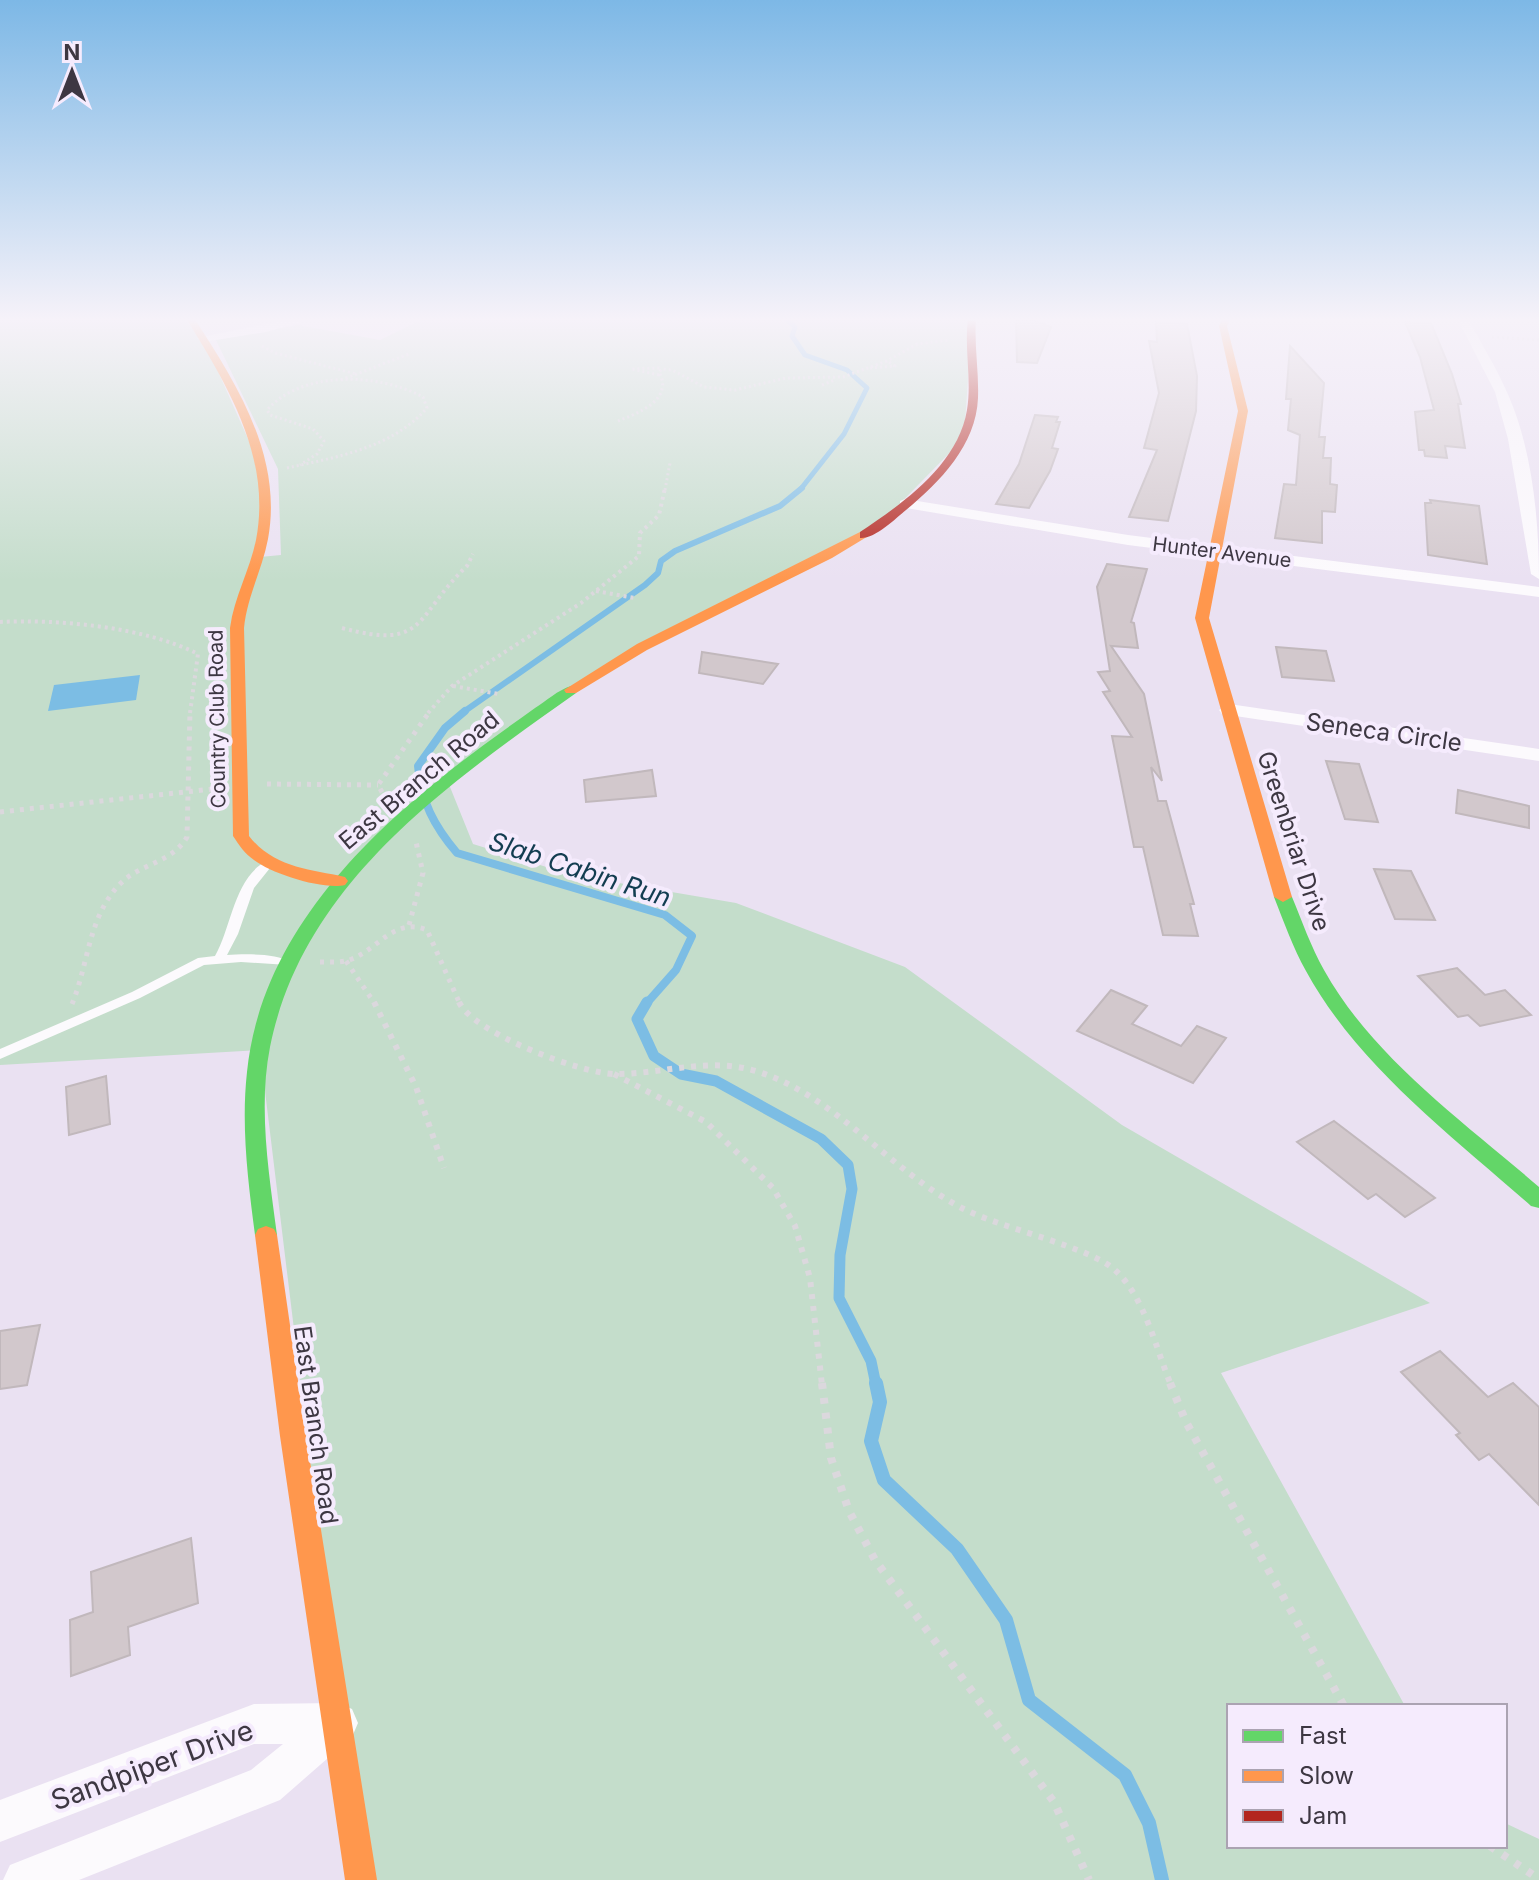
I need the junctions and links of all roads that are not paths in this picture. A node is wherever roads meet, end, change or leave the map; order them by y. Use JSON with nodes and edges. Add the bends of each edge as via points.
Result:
{"nodes":[{"id":1,"x":240,"y":406,"type":"edge"},
{"id":2,"x":972,"y":406,"type":"edge"},
{"id":3,"x":1242,"y":406,"type":"edge"},
{"id":4,"x":1505,"y":406,"type":"edge"},
{"id":5,"x":905,"y":504,"type":"junction"},
{"id":6,"x":1215,"y":551,"type":"junction"},
{"id":7,"x":1539,"y":574,"type":"edge"},
{"id":8,"x":1539,"y":592,"type":"edge"},
{"id":9,"x":1229,"y":710,"type":"junction"},
{"id":10,"x":1539,"y":755,"type":"edge"},
{"id":11,"x":268,"y":863,"type":"junction"},
{"id":12,"x":339,"y":881,"type":"junction"},
{"id":13,"x":219,"y":959,"type":"junction"},
{"id":14,"x":287,"y":962,"type":"junction"},
{"id":15,"x":0,"y":1054,"type":"edge"},
{"id":16,"x":1539,"y":1200,"type":"edge"},
{"id":17,"x":338,"y":1723,"type":"junction"},
{"id":18,"x":0,"y":1821,"type":"edge"},
{"id":19,"x":25,"y":1880,"type":"edge"},
{"id":20,"x":361,"y":1880,"type":"edge"}],
"edges":[{"from":1,"to":11,"type":"street","name":"Country Club Road","via":[[254,440],[267,506],[257,563],[237,625],[241,836],[246,848]]},
{"from":2,"to":5,"type":"street","name":"East Branch Road","via":[[964,438]]},
{"from":3,"to":6,"type":"street","name":"Greenbriar Drive"},
{"from":4,"to":7,"type":"street"},
{"from":5,"to":6,"type":"street","name":"Hunter Avenue"},
{"from":5,"to":12,"type":"street","name":"East Branch Road","via":[[856,541],[659,635],[557,700],[396,816]]},
{"from":6,"to":8,"type":"street","name":"Hunter Avenue"},
{"from":6,"to":9,"type":"street","name":"Greenbriar Drive","via":[[1202,618]]},
{"from":9,"to":10,"type":"street","name":"Seneca Circle"},
{"from":9,"to":16,"type":"street","name":"Greenbriar Drive","via":[[1281,894],[1316,972],[1346,1016],[1403,1077]]},
{"from":11,"to":12,"type":"street"},
{"from":11,"to":13,"type":"lane","via":[[242,893],[231,942]]},
{"from":12,"to":14,"type":"street","name":"East Branch Road"},
{"from":13,"to":14,"type":"lane"},
{"from":13,"to":15,"type":"lane","via":[[202,961]]},
{"from":14,"to":17,"type":"street","name":"East Branch Road","via":[[260,1049],[255,1136],[285,1400]]},
{"from":17,"to":18,"type":"street","name":"Sandpiper Drive","via":[[254,1724]]},
{"from":17,"to":19,"type":"street","name":"Sandpiper Drive","via":[[265,1785]]},
{"from":17,"to":20,"type":"street","name":"East Branch Road"}]}
